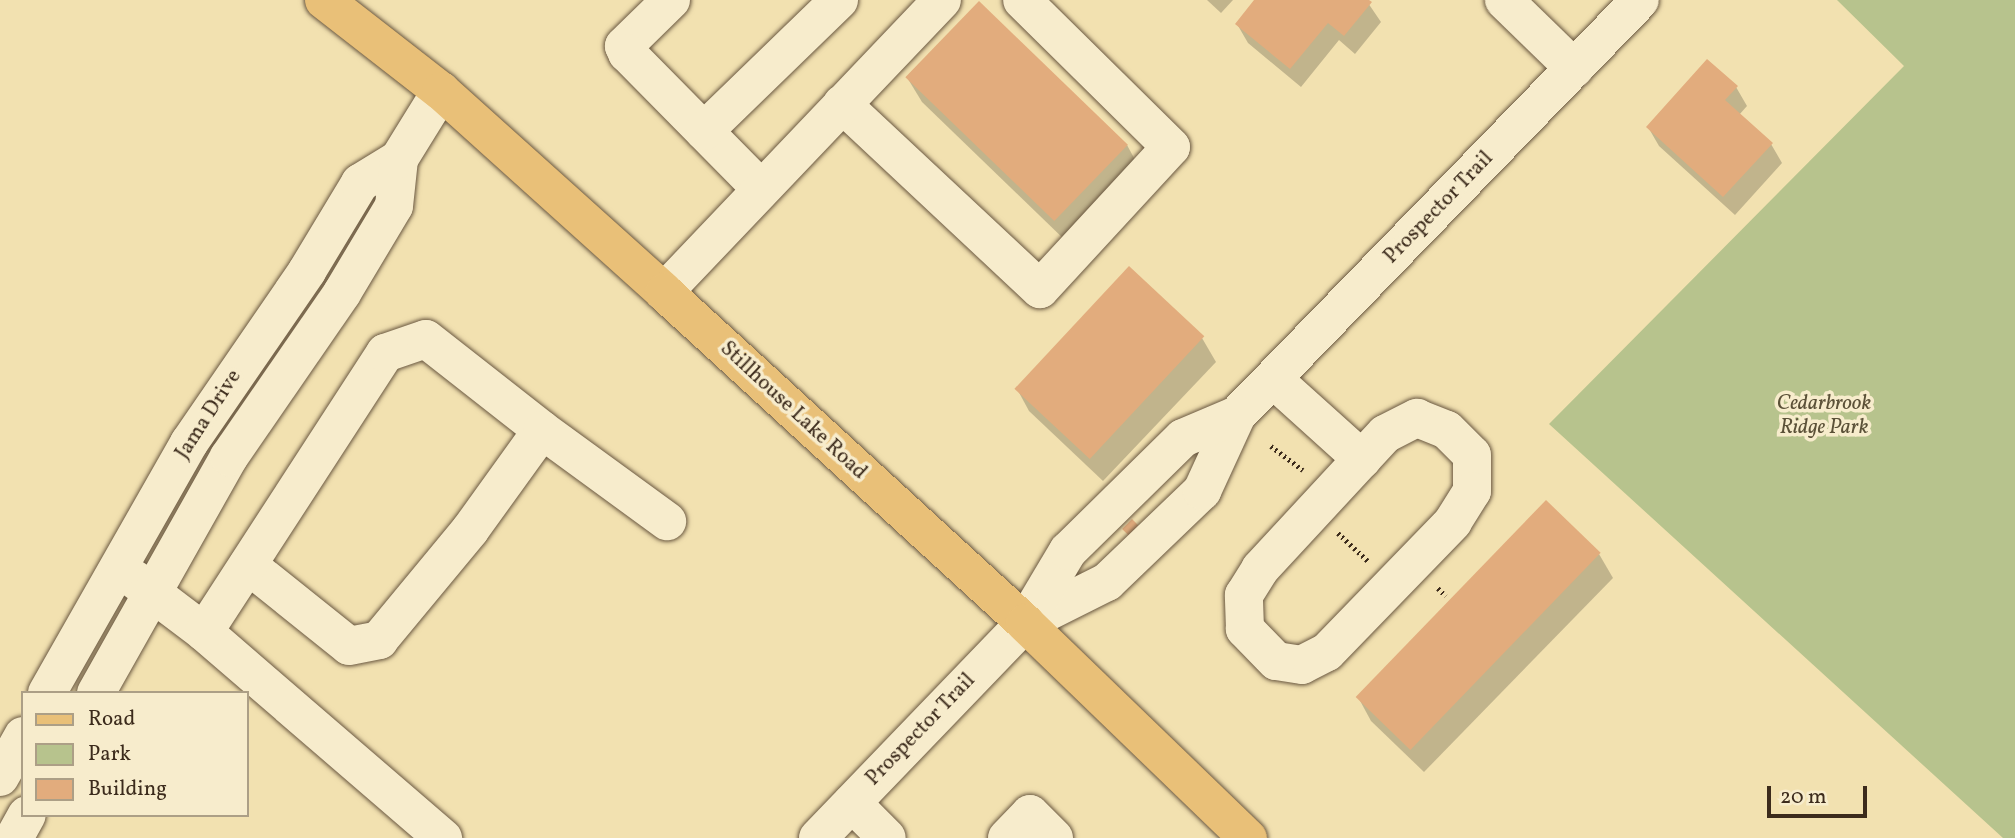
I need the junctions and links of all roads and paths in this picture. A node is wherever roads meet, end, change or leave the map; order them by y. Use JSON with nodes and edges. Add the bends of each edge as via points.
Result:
{"nodes":[{"id":1,"x":324,"y":0,"type":"edge"},
{"id":2,"x":671,"y":0,"type":"edge"},
{"id":3,"x":839,"y":0,"type":"edge"},
{"id":4,"x":942,"y":0,"type":"edge"},
{"id":5,"x":1022,"y":0,"type":"edge"},
{"id":6,"x":1504,"y":0,"type":"edge"},
{"id":7,"x":1640,"y":0,"type":"edge"},
{"id":8,"x":1574,"y":68,"type":"junction"},
{"id":9,"x":441,"y":91,"type":"junction"},
{"id":10,"x":842,"y":104,"type":"junction"},
{"id":11,"x":704,"y":131,"type":"junction"},
{"id":12,"x":399,"y":159,"type":"junction"},
{"id":13,"x":761,"y":189,"type":"junction"},
{"id":14,"x":664,"y":292,"type":"junction"},
{"id":15,"x":1273,"y":379,"type":"junction"},
{"id":16,"x":1237,"y":415,"type":"junction"},
{"id":17,"x":542,"y":429,"type":"junction"},
{"id":18,"x":1270,"y":446,"type":"dead end"},
{"id":19,"x":1362,"y":459,"type":"junction"},
{"id":20,"x":1325,"y":499,"type":"junction"},
{"id":21,"x":667,"y":521,"type":"dead end"},
{"id":22,"x":248,"y":565,"type":"junction"},
{"id":23,"x":119,"y":567,"type":"junction"},
{"id":24,"x":1405,"y":572,"type":"junction"},
{"id":25,"x":153,"y":592,"type":"junction"},
{"id":26,"x":1446,"y":596,"type":"dead end"},
{"id":27,"x":1025,"y":623,"type":"junction"},
{"id":28,"x":204,"y":632,"type":"junction"},
{"id":29,"x":48,"y":691,"type":"edge"},
{"id":30,"x":97,"y":691,"type":"edge"},
{"id":31,"x":21,"y":740,"type":"edge"},
{"id":32,"x":0,"y":777,"type":"edge"},
{"id":33,"x":852,"y":803,"type":"junction"},
{"id":34,"x":26,"y":817,"type":"edge"},
{"id":35,"x":14,"y":838,"type":"edge"},
{"id":36,"x":443,"y":838,"type":"edge"},
{"id":37,"x":818,"y":838,"type":"edge"},
{"id":38,"x":887,"y":838,"type":"edge"},
{"id":39,"x":1007,"y":838,"type":"edge"},
{"id":40,"x":1054,"y":838,"type":"edge"},
{"id":41,"x":1248,"y":838,"type":"edge"}],
"edges":[{"from":1,"to":9,"type":"main road","name":"Stillhouse Lake Road"},
{"from":2,"to":11,"type":"street","via":[[624,46]]},
{"from":3,"to":11,"type":"street"},
{"from":4,"to":10,"type":"street"},
{"from":5,"to":10,"type":"street","via":[[1171,147],[1040,289]]},
{"from":6,"to":8,"type":"street"},
{"from":7,"to":8,"type":"street","name":"Prospector Trail"},
{"from":8,"to":15,"type":"street","name":"Prospector Trail"},
{"from":9,"to":12,"type":"street","name":"Jama Drive"},
{"from":9,"to":14,"type":"main road","name":"Stillhouse Lake Road"},
{"from":10,"to":13,"type":"street"},
{"from":11,"to":13,"type":"street"},
{"from":12,"to":23,"type":"street","name":"Jama Drive","via":[[360,183],[307,271],[189,443]]},
{"from":12,"to":25,"type":"street","name":"Jama Drive","via":[[394,206],[342,293],[229,457]]},
{"from":13,"to":14,"type":"street"},
{"from":14,"to":27,"type":"main road","name":"Stillhouse Lake Road"},
{"from":15,"to":16,"type":"street","name":"Prospector Trail"},
{"from":15,"to":19,"type":"street"},
{"from":16,"to":27,"type":"street","name":"Prospector Trail","via":[[1183,438],[1068,551]]},
{"from":16,"to":27,"type":"street","name":"Prospector Trail","via":[[1202,491],[1107,582]]},
{"from":17,"to":21,"type":"street"},
{"from":17,"to":22,"type":"street","via":[[470,530],[379,640],[349,646]]},
{"from":17,"to":22,"type":"street","via":[[426,339],[385,353]]},
{"from":18,"to":20,"type":"path","via":[[1291,458],[1323,491]]},
{"from":19,"to":20,"type":"street"},
{"from":19,"to":24,"type":"street","via":[[1385,434],[1417,418],[1447,430],[1472,455],[1472,491],[1453,522]]},
{"from":20,"to":24,"type":"path","via":[[1331,527],[1358,552],[1376,568]]},
{"from":20,"to":24,"type":"street","via":[[1260,569],[1244,595],[1245,629],[1276,660],[1302,665],[1327,652]]},
{"from":22,"to":28,"type":"street"},
{"from":23,"to":25,"type":"street"},
{"from":23,"to":29,"type":"street","name":"Jama Drive"},
{"from":24,"to":26,"type":"path","via":[[1425,574]]},
{"from":25,"to":28,"type":"street"},
{"from":25,"to":30,"type":"street","name":"Jama Drive"},
{"from":27,"to":33,"type":"street","name":"Prospector Trail"},
{"from":27,"to":41,"type":"main road","name":"Stillhouse Lake Road"},
{"from":28,"to":36,"type":"street"},
{"from":31,"to":32,"type":"street"},
{"from":33,"to":37,"type":"street","name":"Prospector Trail"},
{"from":33,"to":38,"type":"street"},
{"from":34,"to":35,"type":"street"},
{"from":39,"to":40,"type":"street","via":[[1030,814]]}]}
